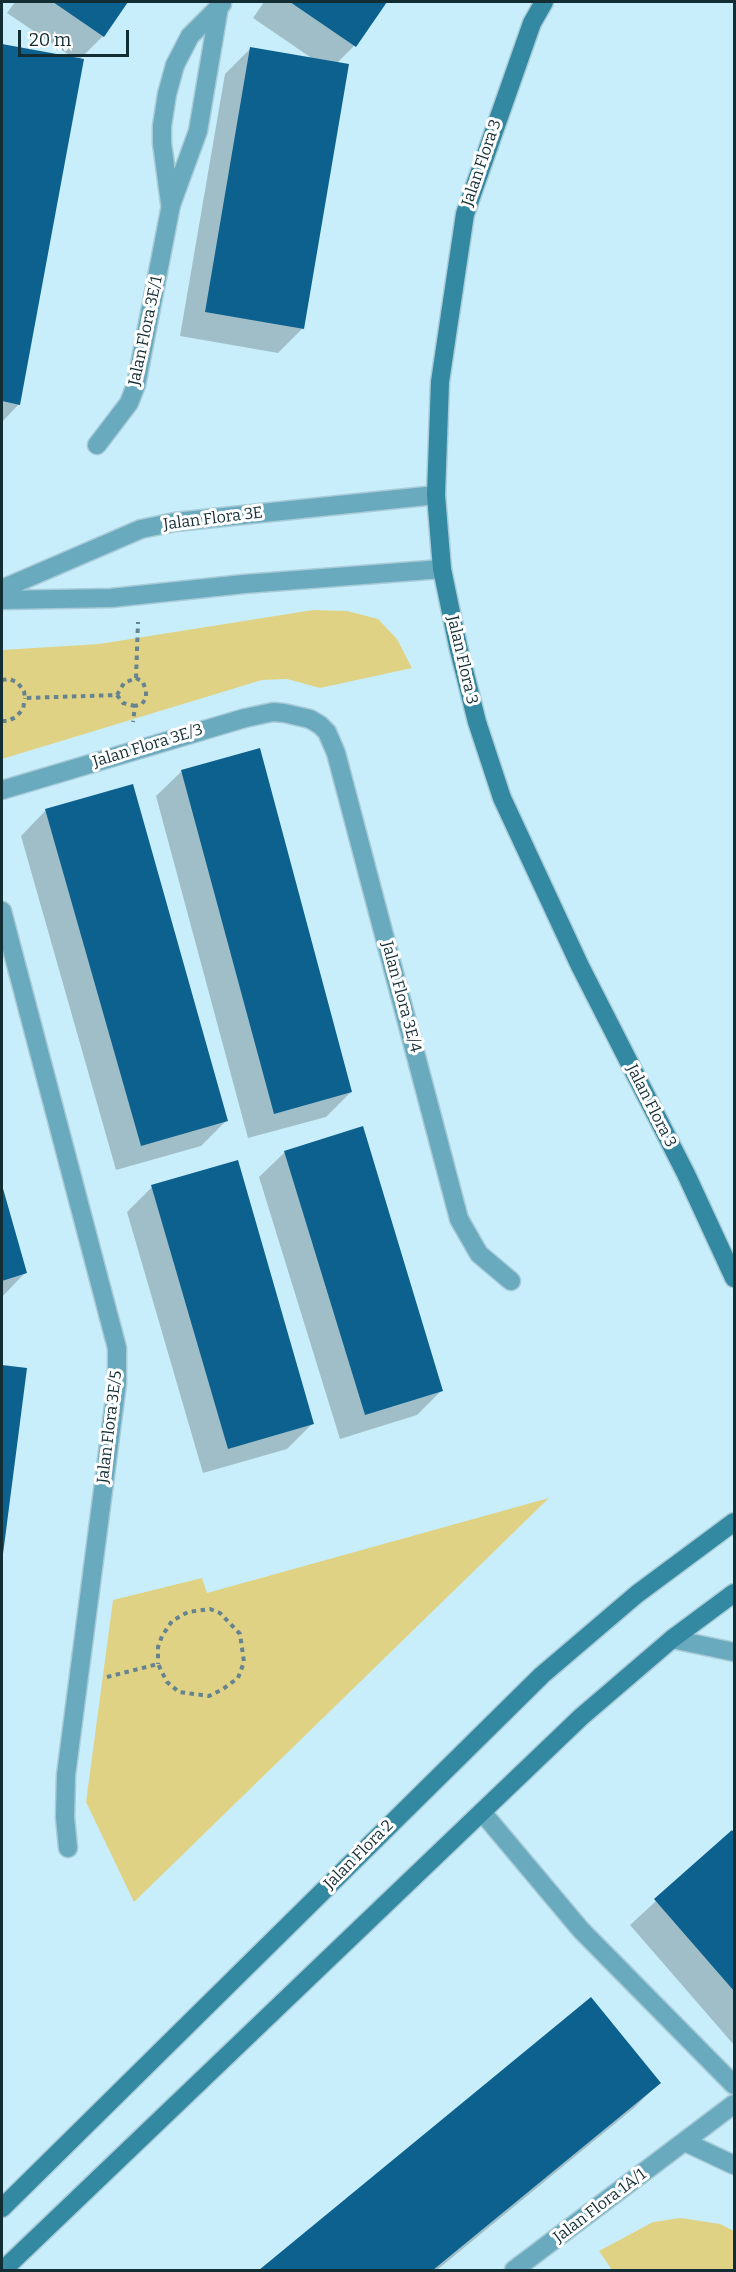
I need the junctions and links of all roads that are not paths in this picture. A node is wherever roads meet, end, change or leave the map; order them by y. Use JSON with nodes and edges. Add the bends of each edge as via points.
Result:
{"nodes":[{"id":1,"x":544,"y":2,"type":"edge"},
{"id":2,"x":221,"y":4,"type":"edge"},
{"id":3,"x":171,"y":205,"type":"junction"},
{"id":4,"x":97,"y":445,"type":"dead end"},
{"id":5,"x":436,"y":495,"type":"junction"},
{"id":6,"x":442,"y":569,"type":"junction"},
{"id":7,"x":2,"y":589,"type":"edge"},
{"id":8,"x":2,"y":600,"type":"edge"},
{"id":9,"x":297,"y":715,"type":"joint"},
{"id":10,"x":2,"y":790,"type":"edge"},
{"id":11,"x":2,"y":911,"type":"edge"},
{"id":12,"x":735,"y":1278,"type":"edge"},
{"id":13,"x":511,"y":1281,"type":"dead end"},
{"id":14,"x":735,"y":1522,"type":"edge"},
{"id":15,"x":735,"y":1593,"type":"edge"},
{"id":16,"x":672,"y":1639,"type":"junction"},
{"id":17,"x":735,"y":1652,"type":"edge"},
{"id":18,"x":482,"y":1812,"type":"junction"},
{"id":19,"x":68,"y":1848,"type":"dead end"},
{"id":20,"x":735,"y":2085,"type":"edge"},
{"id":21,"x":735,"y":2104,"type":"edge"},
{"id":22,"x":685,"y":2142,"type":"junction"},
{"id":23,"x":735,"y":2165,"type":"edge"},
{"id":24,"x":2,"y":2208,"type":"edge"},
{"id":25,"x":3,"y":2271,"type":"edge"},
{"id":26,"x":514,"y":2271,"type":"edge"}],
"edges":[{"from":1,"to":5,"type":"street","name":"Jalan Flora 3","via":[[532,23],[465,214],[440,382]]},
{"from":2,"to":3,"type":"street","name":"Jalan Flora 3E/1","via":[[198,131]]},
{"from":2,"to":3,"type":"street","name":"Jalan Flora 3E/1","via":[[190,36],[175,65],[167,94],[162,143]]},
{"from":3,"to":4,"type":"street","name":"Jalan Flora 3E/1","via":[[136,385],[129,403]]},
{"from":5,"to":6,"type":"street","name":"Jalan Flora 3"},
{"from":5,"to":7,"type":"street","name":"Jalan Flora 3E","via":[[175,522],[141,529]]},
{"from":6,"to":8,"type":"street","via":[[111,598]]},
{"from":6,"to":12,"type":"street","name":"Jalan Flora 3","via":[[477,722],[502,798],[580,966]]},
{"from":9,"to":10,"type":"street","name":"Jalan Flora 3E/3","via":[[273,712],[245,718]]},
{"from":9,"to":13,"type":"street","name":"Jalan Flora 3E/4","via":[[320,725],[336,753],[459,1219],[479,1254]]},
{"from":11,"to":19,"type":"street","name":"Jalan Flora 3E/5","via":[[117,1348],[117,1383],[65,1794]]},
{"from":14,"to":24,"type":"street","name":"Jalan Flora 2","via":[[637,1594],[542,1675]]},
{"from":15,"to":16,"type":"street"},
{"from":16,"to":17,"type":"street"},
{"from":16,"to":18,"type":"street","via":[[580,1717]]},
{"from":18,"to":20,"type":"street","via":[[581,1930]]},
{"from":18,"to":25,"type":"street"},
{"from":21,"to":22,"type":"street","name":"Jalan Flora 1A/1"},
{"from":22,"to":23,"type":"street"},
{"from":22,"to":26,"type":"street","name":"Jalan Flora 1A/1"}]}
